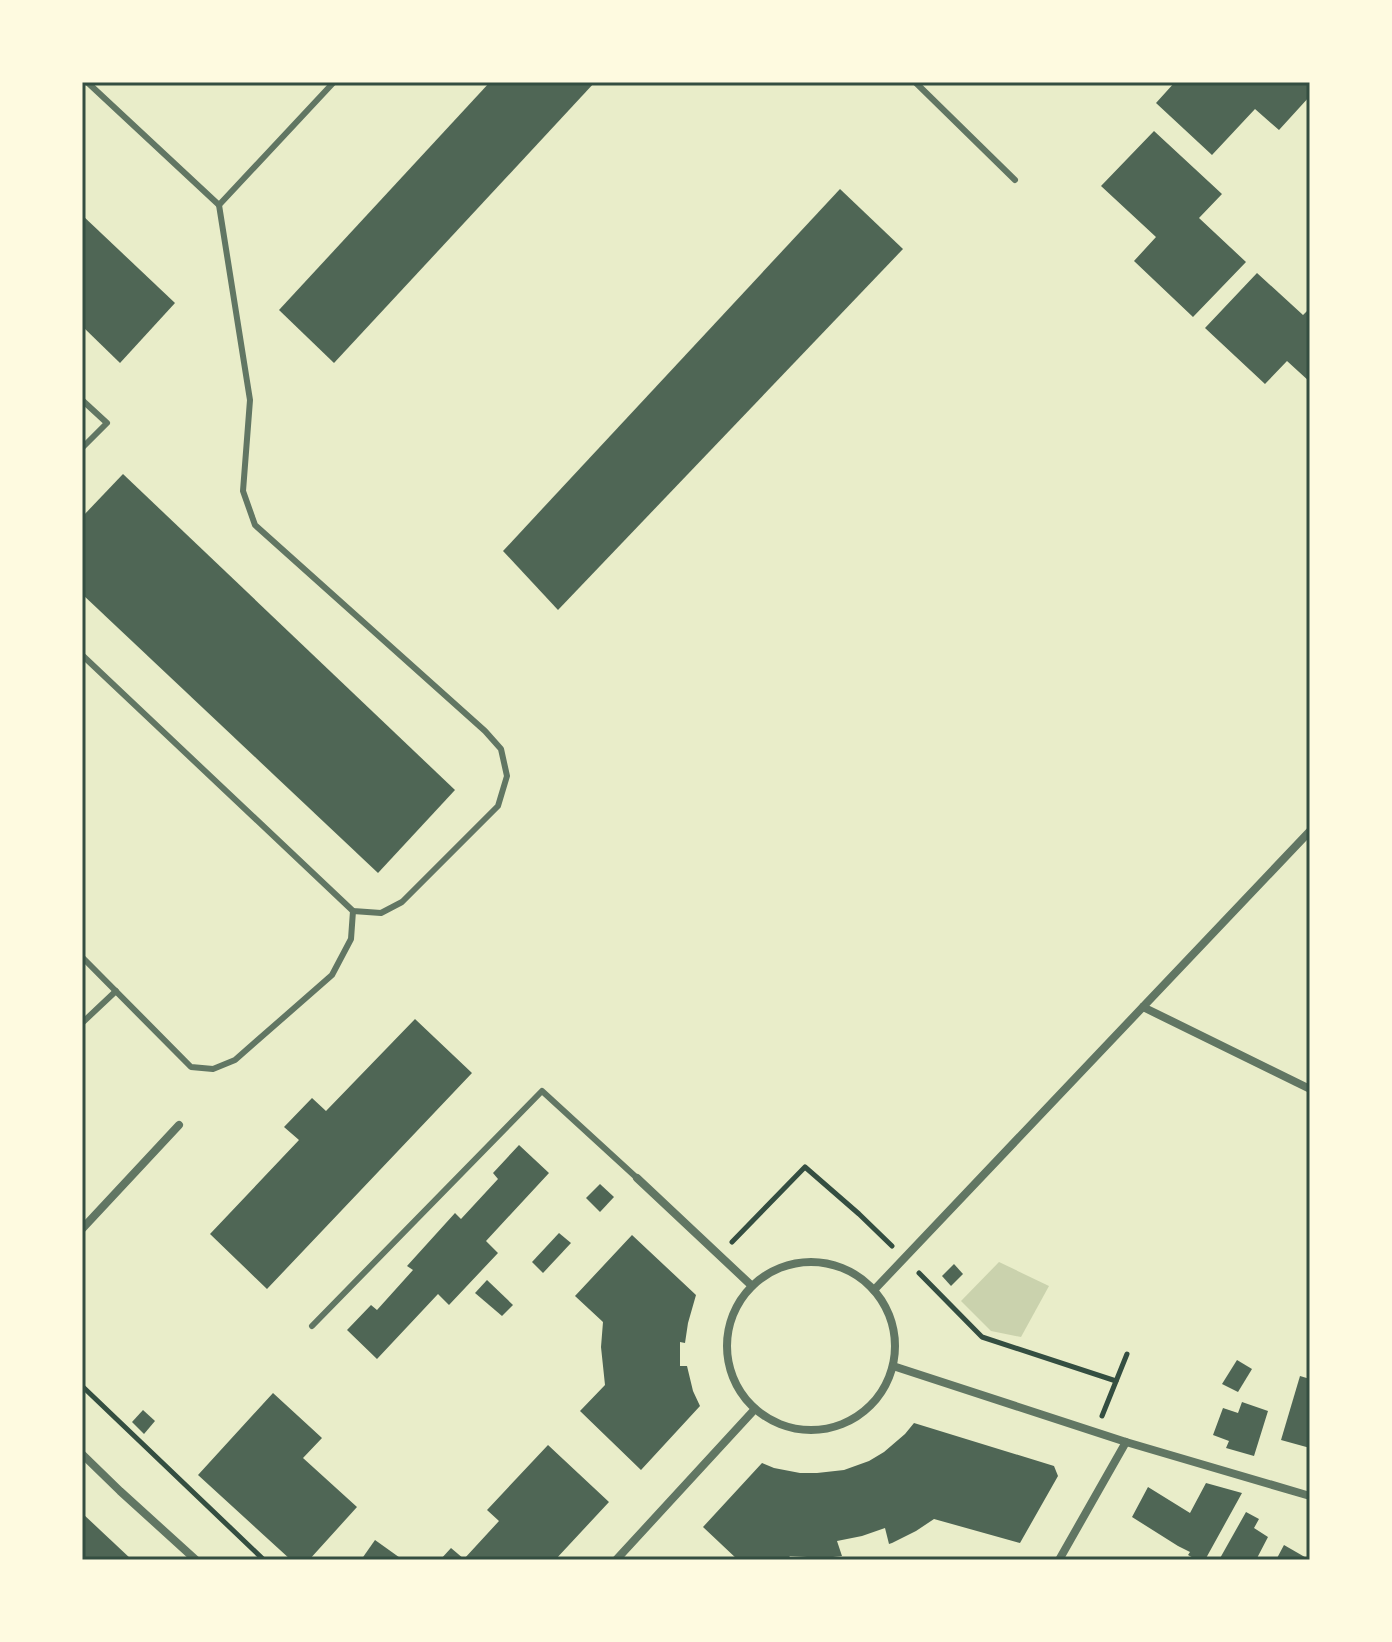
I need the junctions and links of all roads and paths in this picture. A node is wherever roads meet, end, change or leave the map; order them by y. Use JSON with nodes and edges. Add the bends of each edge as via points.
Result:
{"nodes":[{"id":1,"x":87,"y":82,"type":"edge"},
{"id":2,"x":334,"y":82,"type":"edge"},
{"id":3,"x":915,"y":82,"type":"edge"},
{"id":4,"x":1015,"y":180,"type":"dead end"},
{"id":5,"x":219,"y":205,"type":"junction"},
{"id":6,"x":82,"y":400,"type":"edge"},
{"id":7,"x":82,"y":448,"type":"edge"},
{"id":8,"x":82,"y":655,"type":"edge"},
{"id":9,"x":1310,"y":831,"type":"edge"},
{"id":10,"x":353,"y":911,"type":"junction"},
{"id":11,"x":82,"y":957,"type":"edge"},
{"id":12,"x":116,"y":991,"type":"junction"},
{"id":13,"x":1143,"y":1007,"type":"junction"},
{"id":14,"x":82,"y":1023,"type":"edge"},
{"id":15,"x":1310,"y":1089,"type":"edge"},
{"id":16,"x":179,"y":1125,"type":"dead end"},
{"id":17,"x":637,"y":1178,"type":"joint"},
{"id":18,"x":82,"y":1229,"type":"edge"},
{"id":19,"x":752,"y":1286,"type":"junction"},
{"id":20,"x":874,"y":1290,"type":"junction"},
{"id":21,"x":312,"y":1326,"type":"dead end"},
{"id":22,"x":1127,"y":1354,"type":"dead end"},
{"id":23,"x":893,"y":1366,"type":"junction"},
{"id":24,"x":82,"y":1386,"type":"edge"},
{"id":25,"x":755,"y":1409,"type":"junction"},
{"id":26,"x":1096,"y":1432,"type":"junction"},
{"id":27,"x":1126,"y":1442,"type":"junction"},
{"id":28,"x":82,"y":1454,"type":"edge"},
{"id":29,"x":1310,"y":1496,"type":"edge"},
{"id":30,"x":196,"y":1560,"type":"edge"},
{"id":31,"x":264,"y":1560,"type":"edge"},
{"id":32,"x":616,"y":1560,"type":"edge"},
{"id":33,"x":1059,"y":1560,"type":"edge"}],
"edges":[{"from":1,"to":5,"type":"lane"},
{"from":2,"to":5,"type":"lane"},
{"from":3,"to":4,"type":"lane"},
{"from":5,"to":10,"type":"lane","via":[[250,400],[243,491],[255,525],[485,731],[501,749],[507,776],[498,806],[402,902],[381,913]]},
{"from":6,"to":7,"type":"lane","via":[[107,423]]},
{"from":8,"to":10,"type":"lane"},
{"from":9,"to":13,"type":"street"},
{"from":10,"to":12,"type":"lane","via":[[351,939],[332,975],[235,1060],[213,1069],[191,1067]]},
{"from":11,"to":12,"type":"lane"},
{"from":12,"to":14,"type":"lane"},
{"from":13,"to":15,"type":"street"},
{"from":13,"to":20,"type":"street"},
{"from":16,"to":18,"type":"street"},
{"from":17,"to":19,"type":"street"},
{"from":17,"to":21,"type":"lane","via":[[542,1091]]},
{"from":19,"to":20,"type":"street","via":[[774,1270],[800,1262],[828,1263],[853,1272]]},
{"from":19,"to":25,"type":"street","via":[[729,1325],[727,1349],[730,1371]]},
{"from":20,"to":23,"type":"street","via":[[889,1313],[895,1339]]},
{"from":22,"to":26,"type":"path"},
{"from":23,"to":25,"type":"street","via":[[882,1392],[862,1413],[836,1426],[808,1430],[780,1424]]},
{"from":23,"to":26,"type":"street"},
{"from":24,"to":31,"type":"path"},
{"from":25,"to":32,"type":"street"},
{"from":26,"to":27,"type":"street"},
{"from":27,"to":29,"type":"street"},
{"from":27,"to":33,"type":"street"},
{"from":28,"to":30,"type":"street"}]}
